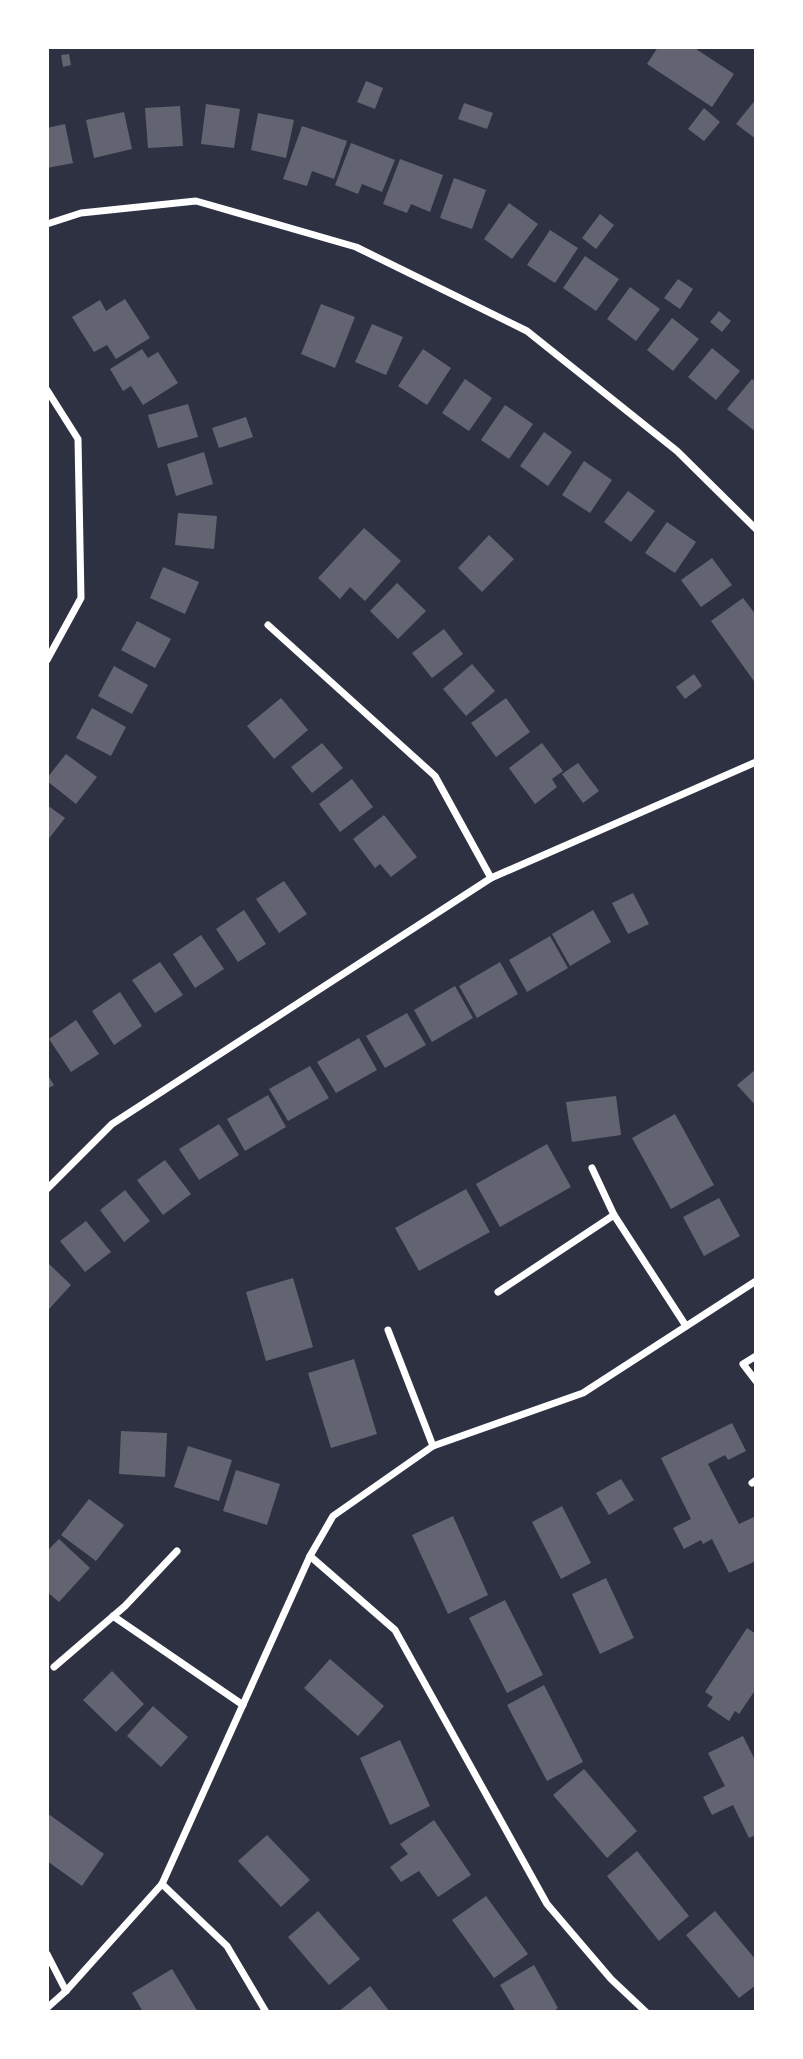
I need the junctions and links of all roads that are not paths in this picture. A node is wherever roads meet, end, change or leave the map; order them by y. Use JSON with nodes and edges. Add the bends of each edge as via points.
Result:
{"nodes":[{"id":1,"x":47,"y":224,"type":"edge"},
{"id":2,"x":47,"y":390,"type":"edge"},
{"id":3,"x":756,"y":529,"type":"edge"},
{"id":4,"x":268,"y":625,"type":"dead end"},
{"id":5,"x":47,"y":660,"type":"edge"},
{"id":6,"x":756,"y":762,"type":"edge"},
{"id":7,"x":491,"y":878,"type":"junction"},
{"id":8,"x":592,"y":1168,"type":"dead end"},
{"id":9,"x":47,"y":1189,"type":"edge"},
{"id":10,"x":614,"y":1215,"type":"junction"},
{"id":11,"x":756,"y":1281,"type":"edge"},
{"id":12,"x":498,"y":1292,"type":"dead end"},
{"id":13,"x":686,"y":1326,"type":"junction"},
{"id":14,"x":387,"y":1329,"type":"dead end"},
{"id":15,"x":756,"y":1356,"type":"edge"},
{"id":16,"x":756,"y":1381,"type":"edge"},
{"id":17,"x":433,"y":1446,"type":"junction"},
{"id":18,"x":177,"y":1551,"type":"dead end"},
{"id":19,"x":310,"y":1556,"type":"junction"},
{"id":20,"x":113,"y":1616,"type":"junction"},
{"id":21,"x":54,"y":1667,"type":"dead end"},
{"id":22,"x":243,"y":1705,"type":"junction"},
{"id":23,"x":162,"y":1884,"type":"junction"},
{"id":24,"x":47,"y":1954,"type":"edge"},
{"id":25,"x":66,"y":1991,"type":"junction"},
{"id":26,"x":47,"y":2008,"type":"edge"},
{"id":27,"x":266,"y":2012,"type":"edge"},
{"id":28,"x":646,"y":2012,"type":"edge"}],
"edges":[{"from":1,"to":3,"type":"street","via":[[81,213],[196,201],[356,247],[527,331],[677,451]]},
{"from":2,"to":5,"type":"street","via":[[78,439],[81,598]]},
{"from":4,"to":7,"type":"street","via":[[435,776]]},
{"from":6,"to":7,"type":"street"},
{"from":7,"to":9,"type":"street","via":[[111,1124]]},
{"from":8,"to":10,"type":"street"},
{"from":10,"to":12,"type":"street"},
{"from":10,"to":13,"type":"street"},
{"from":11,"to":13,"type":"street"},
{"from":13,"to":17,"type":"street","via":[[583,1393]]},
{"from":14,"to":17,"type":"street"},
{"from":15,"to":16,"type":"street","via":[[743,1364]]},
{"from":17,"to":19,"type":"street","via":[[333,1516]]},
{"from":18,"to":20,"type":"street"},
{"from":19,"to":22,"type":"street"},
{"from":19,"to":28,"type":"street","via":[[395,1630],[547,1904],[611,1979]]},
{"from":20,"to":21,"type":"street"},
{"from":20,"to":22,"type":"street"},
{"from":22,"to":23,"type":"street"},
{"from":23,"to":25,"type":"street"},
{"from":23,"to":27,"type":"street","via":[[228,1946]]},
{"from":24,"to":25,"type":"street"},
{"from":25,"to":26,"type":"street"}]}
